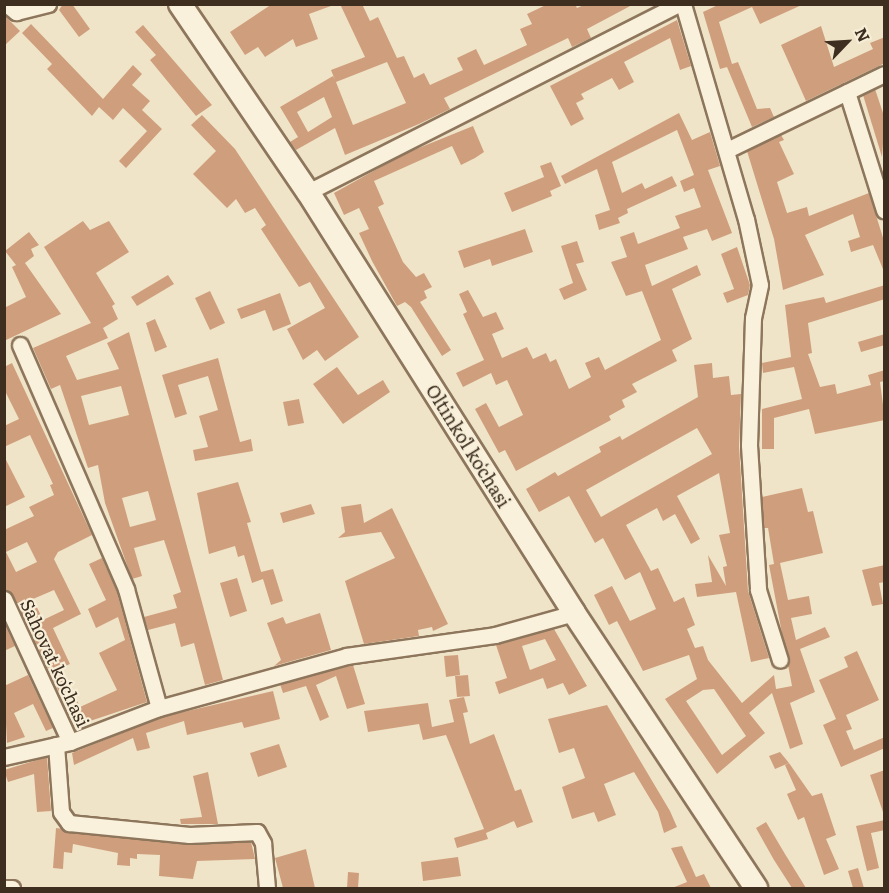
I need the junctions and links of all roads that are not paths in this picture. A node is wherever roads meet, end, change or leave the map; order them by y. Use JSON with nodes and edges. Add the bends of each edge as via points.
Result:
{"nodes":[{"id":1,"x":6,"y":4,"type":"edge"},
{"id":2,"x":48,"y":4,"type":"edge"},
{"id":3,"x":180,"y":4,"type":"edge"},
{"id":4,"x":681,"y":4,"type":"edge"},
{"id":5,"x":885,"y":75,"type":"edge"},
{"id":6,"x":847,"y":92,"type":"junction"},
{"id":7,"x":727,"y":150,"type":"junction"},
{"id":8,"x":308,"y":192,"type":"junction"},
{"id":9,"x":885,"y":210,"type":"edge"},
{"id":10,"x":20,"y":345,"type":"dead end"},
{"id":11,"x":4,"y":600,"type":"edge"},
{"id":12,"x":574,"y":613,"type":"junction"},
{"id":13,"x":780,"y":660,"type":"dead end"},
{"id":14,"x":159,"y":708,"type":"junction"},
{"id":15,"x":63,"y":744,"type":"junction"},
{"id":16,"x":4,"y":757,"type":"edge"},
{"id":17,"x":4,"y":888,"type":"edge"},
{"id":18,"x":12,"y":888,"type":"edge"},
{"id":19,"x":267,"y":888,"type":"edge"},
{"id":20,"x":756,"y":888,"type":"edge"}],
"edges":[{"from":1,"to":2,"type":"street","via":[[16,12]]},
{"from":3,"to":8,"type":"main road","name":"Oltinkoʻl koʻchasi"},
{"from":4,"to":7,"type":"street"},
{"from":4,"to":8,"type":"street"},
{"from":5,"to":6,"type":"street"},
{"from":6,"to":7,"type":"street"},
{"from":6,"to":9,"type":"street"},
{"from":7,"to":13,"type":"street","via":[[760,285],[753,318],[749,445],[758,590]]},
{"from":8,"to":12,"type":"main road","name":"Oltinkoʻl koʻchasi"},
{"from":10,"to":14,"type":"street","via":[[126,589]]},
{"from":11,"to":15,"type":"street","name":"Sahovat koʻchasi"},
{"from":12,"to":14,"type":"street","via":[[473,639],[346,656]]},
{"from":12,"to":20,"type":"main road","name":"Oltinkoʻl koʻchasi"},
{"from":14,"to":15,"type":"street"},
{"from":15,"to":16,"type":"street"},
{"from":15,"to":19,"type":"street","via":[[61,812],[69,823],[189,835],[257,832],[263,843]]},
{"from":17,"to":18,"type":"street"}]}
